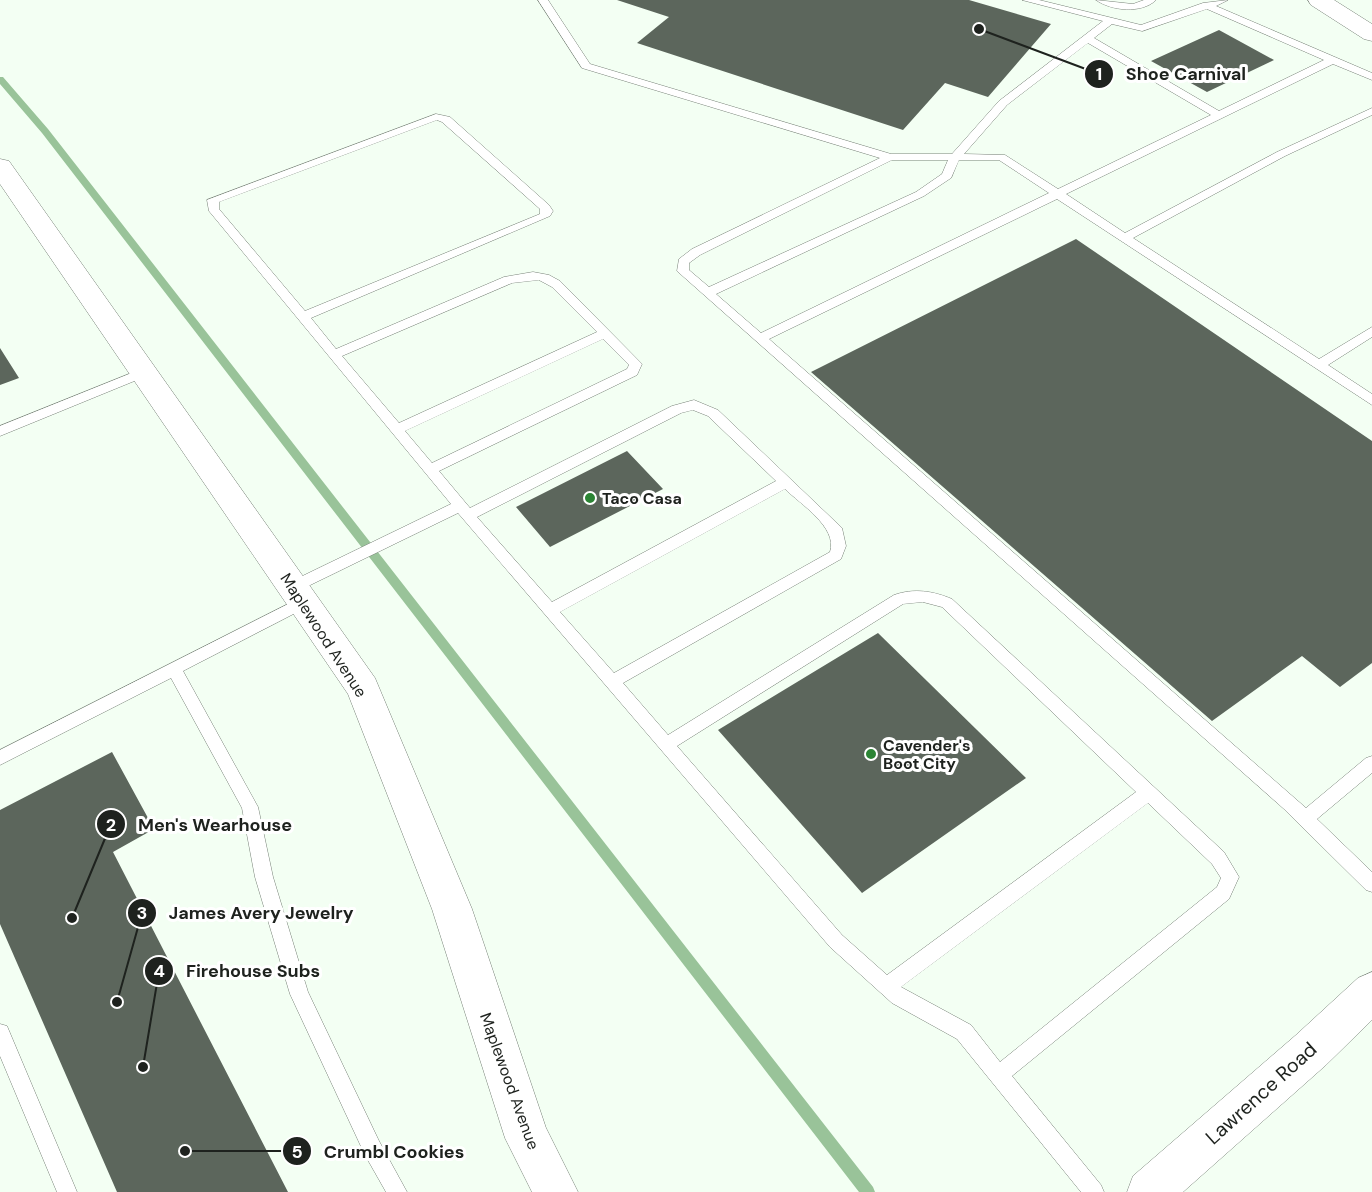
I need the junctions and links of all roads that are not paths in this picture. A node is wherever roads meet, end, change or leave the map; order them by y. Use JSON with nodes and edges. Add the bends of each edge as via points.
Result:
{"nodes":[{"id":1,"x":543,"y":0,"type":"edge"},
{"id":2,"x":1029,"y":0,"type":"edge"},
{"id":3,"x":1101,"y":0,"type":"edge"},
{"id":4,"x":1151,"y":0,"type":"edge"},
{"id":5,"x":1223,"y":0,"type":"edge"},
{"id":6,"x":1319,"y":0,"type":"edge"},
{"id":7,"x":1206,"y":5,"type":"junction"},
{"id":8,"x":1111,"y":20,"type":"junction"},
{"id":9,"x":1372,"y":34,"type":"edge"},
{"id":10,"x":1087,"y":38,"type":"junction"},
{"id":11,"x":1332,"y":60,"type":"junction"},
{"id":12,"x":1372,"y":77,"type":"edge"},
{"id":13,"x":1372,"y":111,"type":"edge"},
{"id":14,"x":1220,"y":115,"type":"junction"},
{"id":15,"x":890,"y":157,"type":"junction"},
{"id":16,"x":956,"y":157,"type":"junction"},
{"id":17,"x":1,"y":169,"type":"edge"},
{"id":18,"x":1058,"y":194,"type":"junction"},
{"id":19,"x":1124,"y":238,"type":"junction"},
{"id":20,"x":707,"y":293,"type":"junction"},
{"id":21,"x":303,"y":317,"type":"junction"},
{"id":22,"x":1372,"y":331,"type":"edge"},
{"id":23,"x":605,"y":333,"type":"junction"},
{"id":24,"x":759,"y":339,"type":"junction"},
{"id":25,"x":335,"y":354,"type":"junction"},
{"id":26,"x":1319,"y":365,"type":"junction"},
{"id":27,"x":144,"y":372,"type":"junction"},
{"id":28,"x":1372,"y":400,"type":"edge"},
{"id":29,"x":396,"y":429,"type":"junction"},
{"id":30,"x":0,"y":431,"type":"edge"},
{"id":31,"x":430,"y":470,"type":"junction"},
{"id":32,"x":786,"y":482,"type":"junction"},
{"id":33,"x":464,"y":510,"type":"junction"},
{"id":34,"x":298,"y":594,"type":"junction"},
{"id":35,"x":550,"y":610,"type":"junction"},
{"id":36,"x":174,"y":669,"type":"junction"},
{"id":37,"x":612,"y":682,"type":"junction"},
{"id":38,"x":666,"y":744,"type":"junction"},
{"id":39,"x":0,"y":758,"type":"edge"},
{"id":40,"x":1372,"y":763,"type":"edge"},
{"id":41,"x":1149,"y":792,"type":"junction"},
{"id":42,"x":1305,"y":819,"type":"junction"},
{"id":43,"x":1372,"y":884,"type":"edge"},
{"id":44,"x":887,"y":986,"type":"junction"},
{"id":45,"x":1372,"y":992,"type":"edge"},
{"id":46,"x":0,"y":1033,"type":"edge"},
{"id":47,"x":999,"y":1075,"type":"junction"},
{"id":48,"x":67,"y":1192,"type":"edge"},
{"id":49,"x":397,"y":1192,"type":"edge"},
{"id":50,"x":556,"y":1192,"type":"edge"},
{"id":51,"x":1094,"y":1192,"type":"edge"},
{"id":52,"x":1149,"y":1192,"type":"edge"}],
"edges":[{"from":1,"to":15,"type":"lane","via":[[586,66]]},
{"from":2,"to":8,"type":"lane"},
{"from":3,"to":4,"type":"lane","via":[[1133,7],[1144,6]]},
{"from":5,"to":7,"type":"lane"},
{"from":6,"to":9,"type":"street"},
{"from":7,"to":8,"type":"lane","via":[[1142,28]]},
{"from":7,"to":11,"type":"lane"},
{"from":8,"to":10,"type":"lane"},
{"from":10,"to":14,"type":"lane"},
{"from":10,"to":16,"type":"lane","via":[[1003,103]]},
{"from":11,"to":12,"type":"lane"},
{"from":11,"to":14,"type":"lane"},
{"from":13,"to":19,"type":"lane","via":[[1281,154]]},
{"from":14,"to":18,"type":"lane"},
{"from":15,"to":16,"type":"lane"},
{"from":15,"to":20,"type":"lane","via":[[696,252],[683,262],[683,271]]},
{"from":16,"to":18,"type":"lane","via":[[1001,157]]},
{"from":16,"to":20,"type":"lane","via":[[947,176],[921,194]]},
{"from":17,"to":27,"type":"street","name":"Maplewood Avenue"},
{"from":18,"to":19,"type":"lane"},
{"from":18,"to":24,"type":"lane"},
{"from":19,"to":26,"type":"lane"},
{"from":20,"to":24,"type":"lane"},
{"from":21,"to":21,"type":"lane","via":[[213,209],[213,200],[436,117],[446,119],[547,211],[544,216]]},
{"from":21,"to":25,"type":"lane"},
{"from":22,"to":26,"type":"lane"},
{"from":23,"to":25,"type":"lane","via":[[550,279],[532,274],[508,280]]},
{"from":23,"to":29,"type":"lane"},
{"from":23,"to":31,"type":"lane","via":[[636,364],[632,372]]},
{"from":24,"to":42,"type":"lane"},
{"from":25,"to":29,"type":"lane"},
{"from":26,"to":28,"type":"lane"},
{"from":27,"to":30,"type":"lane"},
{"from":27,"to":34,"type":"street","name":"Maplewood Avenue"},
{"from":29,"to":31,"type":"lane"},
{"from":31,"to":33,"type":"lane"},
{"from":32,"to":33,"type":"lane","via":[[713,412],[694,405],[677,409]]},
{"from":32,"to":35,"type":"lane"},
{"from":32,"to":37,"type":"lane","via":[[835,528],[839,546],[836,555]]},
{"from":33,"to":34,"type":"lane"},
{"from":33,"to":35,"type":"lane"},
{"from":34,"to":36,"type":"lane"},
{"from":34,"to":50,"type":"street","name":"Maplewood Avenue","via":[[363,688],[452,909],[527,1138]]},
{"from":35,"to":37,"type":"lane"},
{"from":36,"to":39,"type":"lane"},
{"from":36,"to":49,"type":"lane","via":[[250,807],[264,877],[299,994]]},
{"from":37,"to":38,"type":"lane"},
{"from":38,"to":41,"type":"lane","via":[[899,599],[932,596],[947,603]]},
{"from":38,"to":44,"type":"lane","via":[[836,941]]},
{"from":40,"to":42,"type":"lane"},
{"from":41,"to":44,"type":"lane"},
{"from":41,"to":47,"type":"lane","via":[[1218,858],[1230,878],[1223,893]]},
{"from":42,"to":43,"type":"lane"},
{"from":44,"to":47,"type":"lane","via":[[899,997],[964,1032]]},
{"from":45,"to":52,"type":"street","name":"Lawrence Road"},
{"from":46,"to":48,"type":"lane"},
{"from":47,"to":51,"type":"lane"}]}
